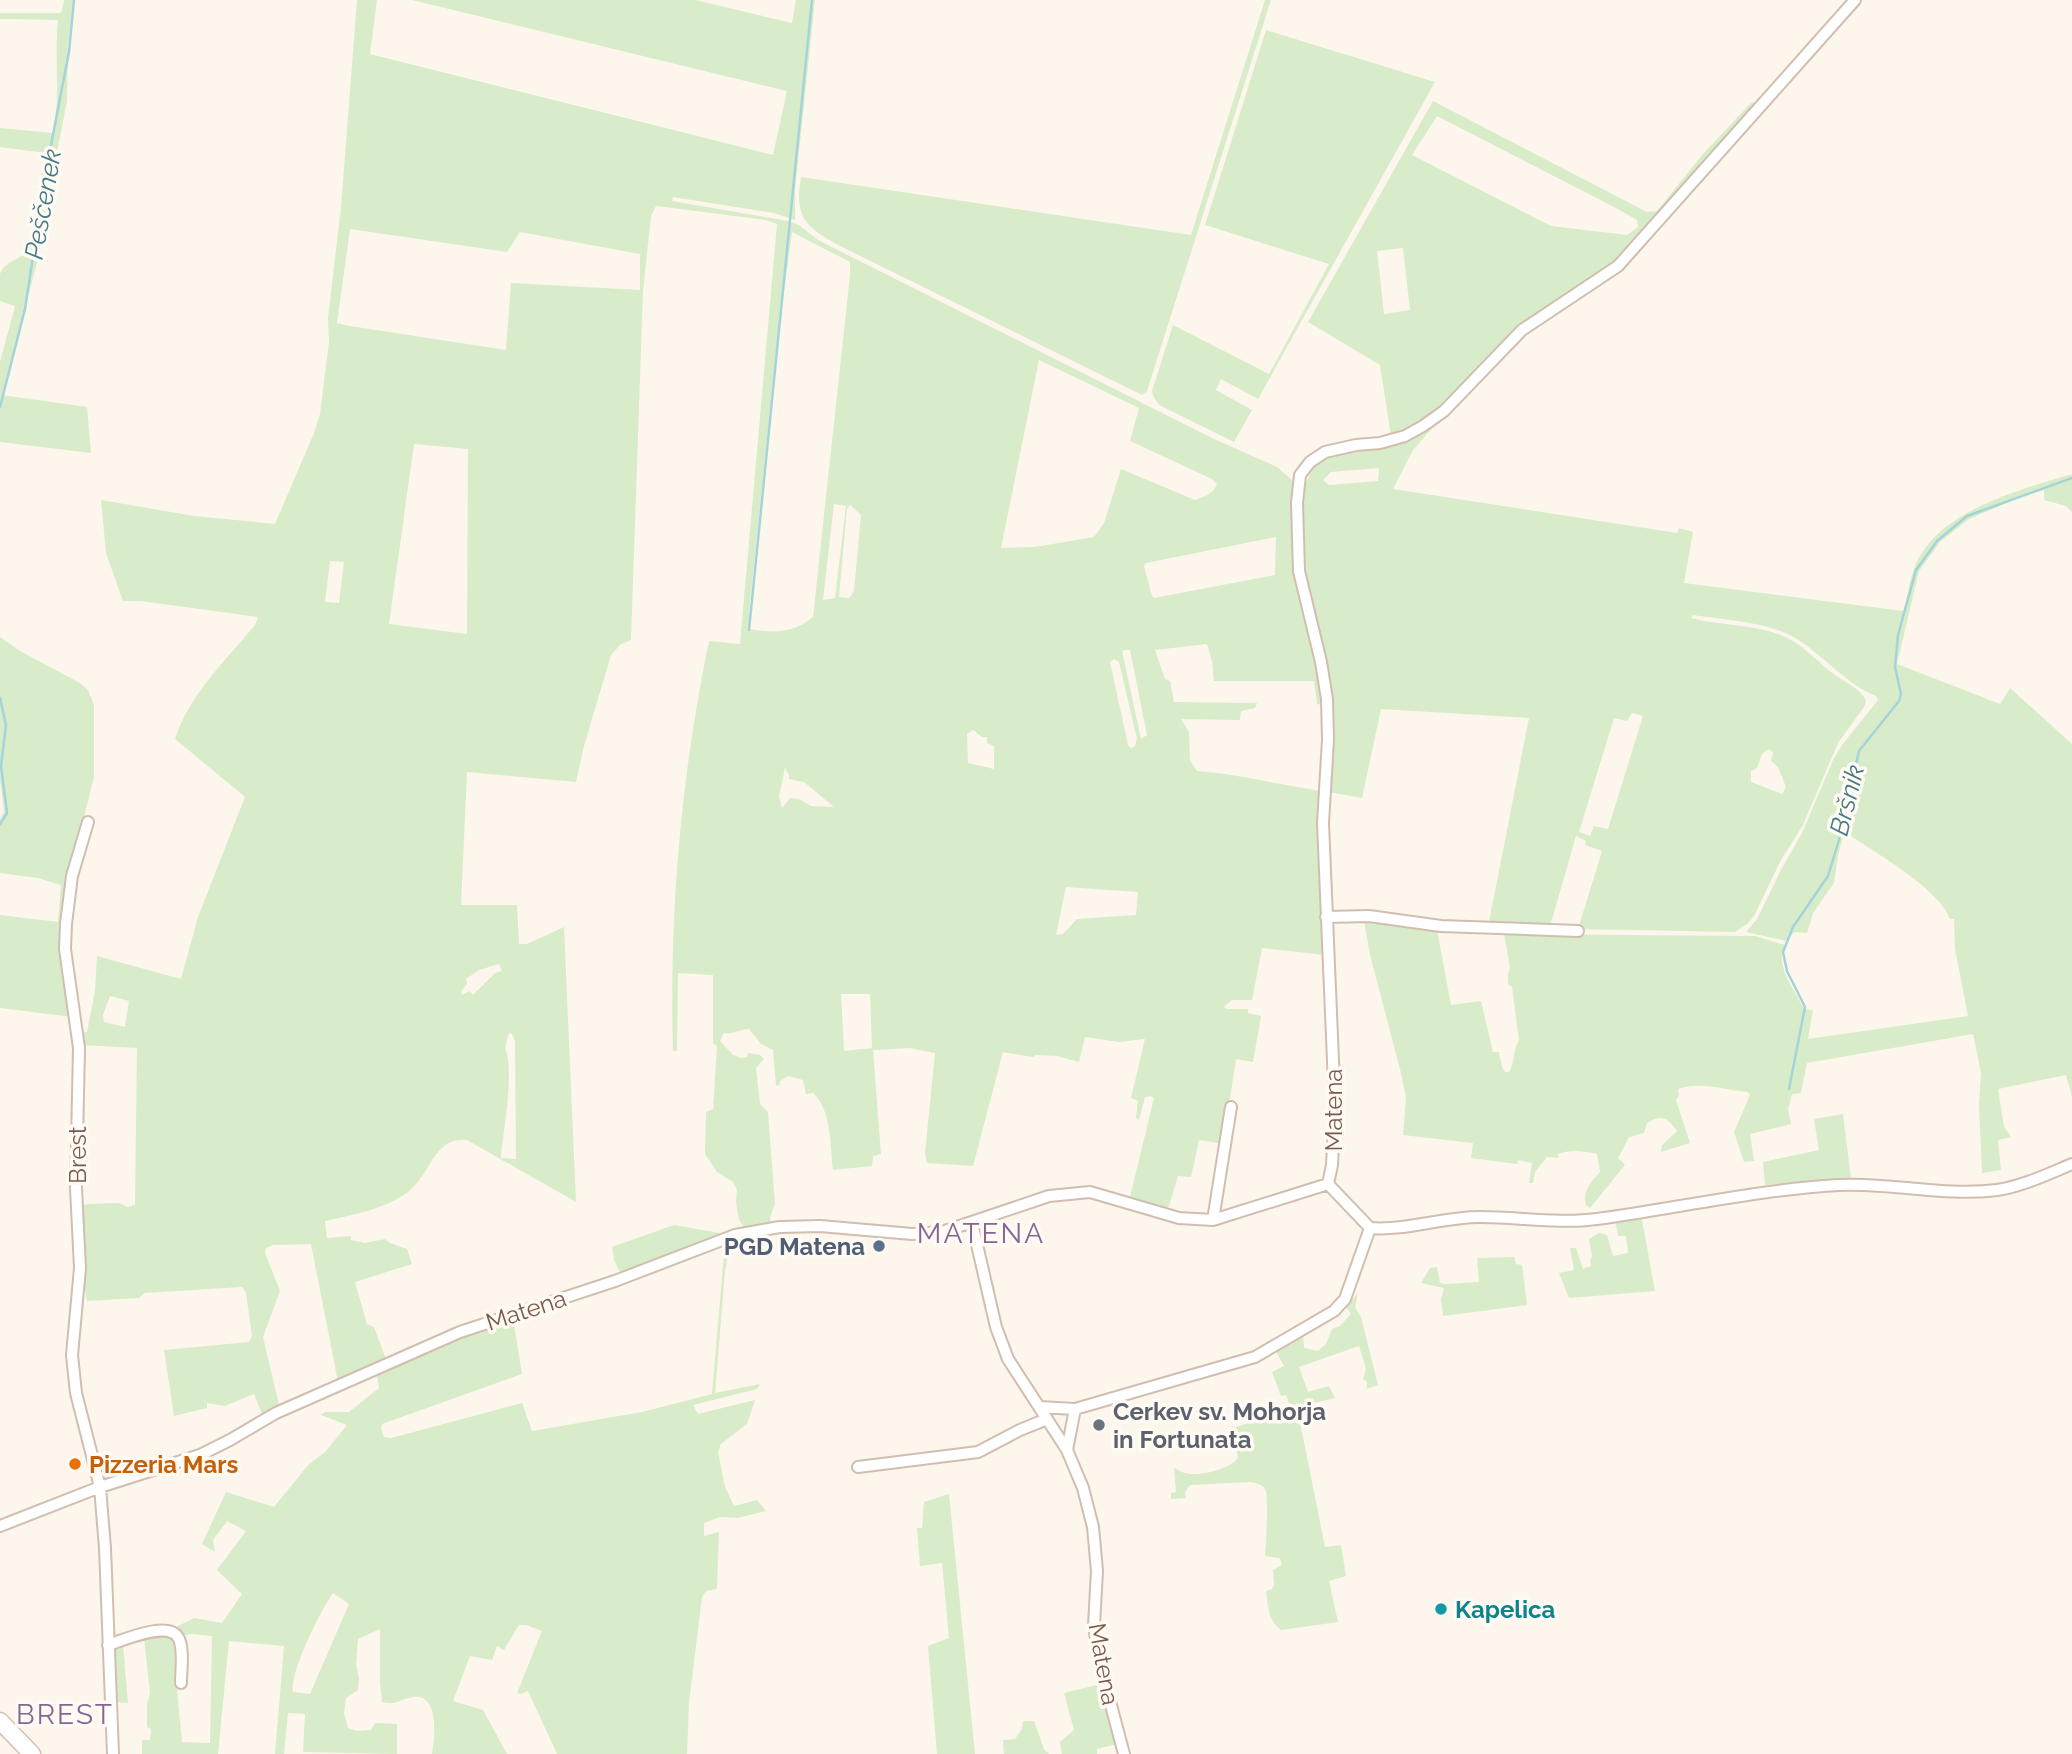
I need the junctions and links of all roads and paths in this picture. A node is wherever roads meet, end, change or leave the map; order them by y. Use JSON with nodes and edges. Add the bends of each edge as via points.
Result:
{"nodes":[{"id":1,"x":1854,"y":0,"type":"edge"},
{"id":2,"x":88,"y":822,"type":"dead end"},
{"id":3,"x":1326,"y":917,"type":"junction"},
{"id":4,"x":1578,"y":931,"type":"dead end"},
{"id":5,"x":1231,"y":1107,"type":"dead end"},
{"id":6,"x":2072,"y":1164,"type":"edge"},
{"id":7,"x":1328,"y":1184,"type":"junction"},
{"id":8,"x":1213,"y":1220,"type":"junction"},
{"id":9,"x":972,"y":1223,"type":"junction"},
{"id":10,"x":1370,"y":1228,"type":"junction"},
{"id":11,"x":1040,"y":1407,"type":"junction"},
{"id":12,"x":1075,"y":1409,"type":"junction"},
{"id":13,"x":1047,"y":1419,"type":"junction"},
{"id":14,"x":1067,"y":1450,"type":"junction"},
{"id":15,"x":858,"y":1467,"type":"dead end"},
{"id":16,"x":100,"y":1487,"type":"junction"},
{"id":17,"x":0,"y":1525,"type":"edge"},
{"id":18,"x":108,"y":1644,"type":"junction"},
{"id":19,"x":181,"y":1683,"type":"dead end"},
{"id":20,"x":0,"y":1721,"type":"edge"},
{"id":21,"x":32,"y":1754,"type":"edge"},
{"id":22,"x":113,"y":1754,"type":"edge"},
{"id":23,"x":1124,"y":1754,"type":"edge"}],
"edges":[{"from":1,"to":3,"type":"street","name":"Matena","via":[[1618,266],[1522,330],[1444,411],[1423,426],[1380,443],[1325,452],[1310,461],[1300,475],[1298,571],[1327,699],[1322,823]]},
{"from":2,"to":16,"type":"street","name":"Brest","via":[[72,876],[65,949],[79,1048],[76,1188],[80,1268],[72,1355],[76,1393]]},
{"from":3,"to":4,"type":"street"},
{"from":3,"to":7,"type":"street","name":"Matena","via":[[1335,1108]]},
{"from":5,"to":8,"type":"street"},
{"from":6,"to":10,"type":"street","via":[[1999,1190],[1839,1185],[1595,1219],[1480,1217]]},
{"from":7,"to":8,"type":"street","name":"Matena"},
{"from":7,"to":10,"type":"street"},
{"from":8,"to":9,"type":"street","name":"Matena","via":[[1180,1218],[1078,1192],[1049,1196]]},
{"from":9,"to":11,"type":"street","name":"Matena","via":[[1000,1338],[1008,1359]]},
{"from":9,"to":16,"type":"street","name":"Matena","via":[[912,1234],[807,1226],[735,1235],[460,1332],[276,1413],[200,1455]]},
{"from":10,"to":12,"type":"street","via":[[1346,1299],[1334,1311],[1255,1357]]},
{"from":11,"to":12,"type":"street"},
{"from":11,"to":13,"type":"street","name":"Matena"},
{"from":12,"to":14,"type":"street"},
{"from":13,"to":14,"type":"street","name":"Matena"},
{"from":13,"to":15,"type":"street","via":[[978,1452]]},
{"from":14,"to":23,"type":"street","name":"Matena","via":[[1093,1527],[1097,1571],[1094,1625]]},
{"from":16,"to":17,"type":"street"},
{"from":16,"to":18,"type":"street","name":"Brest"},
{"from":18,"to":19,"type":"street","via":[[162,1629],[174,1632],[180,1641]]},
{"from":18,"to":22,"type":"street","name":"Brest"},
{"from":20,"to":21,"type":"street"}]}
